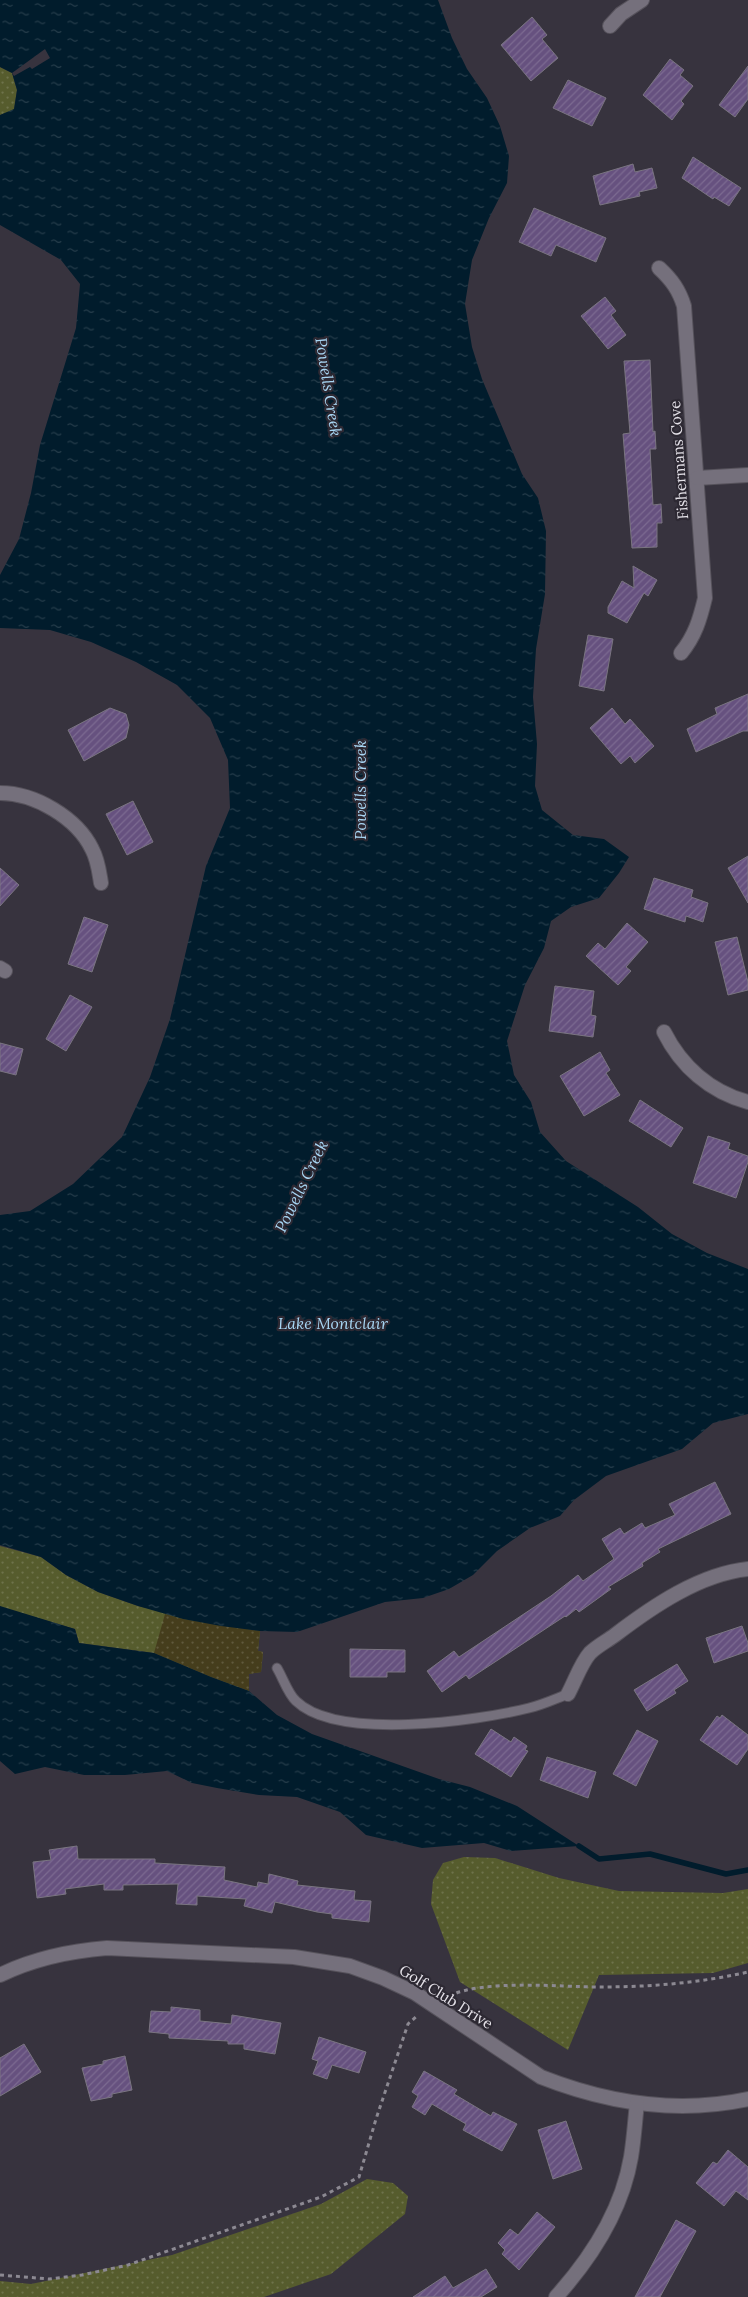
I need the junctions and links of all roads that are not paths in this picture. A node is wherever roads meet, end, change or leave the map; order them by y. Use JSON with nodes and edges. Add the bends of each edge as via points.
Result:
{"nodes":[{"id":1,"x":642,"y":0,"type":"edge"},
{"id":2,"x":610,"y":26,"type":"dead end"},
{"id":3,"x":659,"y":268,"type":"dead end"},
{"id":4,"x":748,"y":475,"type":"edge"},
{"id":5,"x":697,"y":478,"type":"junction"},
{"id":6,"x":681,"y":653,"type":"dead end"},
{"id":7,"x":0,"y":793,"type":"edge"},
{"id":8,"x":101,"y":883,"type":"dead end"},
{"id":9,"x":664,"y":1032,"type":"dead end"},
{"id":10,"x":748,"y":1102,"type":"edge"},
{"id":11,"x":748,"y":1569,"type":"edge"},
{"id":12,"x":277,"y":1668,"type":"dead end"},
{"id":13,"x":568,"y":1694,"type":"joint"},
{"id":14,"x":0,"y":1975,"type":"edge"},
{"id":15,"x":748,"y":2099,"type":"edge"},
{"id":16,"x":637,"y":2103,"type":"junction"},
{"id":17,"x":556,"y":2297,"type":"edge"}],
"edges":[{"from":1,"to":2,"type":"street"},
{"from":3,"to":5,"type":"street","name":"Fishermans Cove","via":[[675,285],[684,306]]},
{"from":4,"to":5,"type":"street"},
{"from":5,"to":6,"type":"street","name":"Fishermans Cove","via":[[705,598],[700,622]]},
{"from":7,"to":8,"type":"street","via":[[26,797],[62,815],[92,848]]},
{"from":9,"to":10,"type":"street","via":[[682,1060],[699,1078],[719,1091]]},
{"from":11,"to":13,"type":"street","via":[[694,1586],[631,1623],[589,1654]]},
{"from":12,"to":13,"type":"lane","via":[[295,1701],[311,1712],[368,1725],[402,1726],[476,1718],[530,1708]]},
{"from":14,"to":16,"type":"street","name":"Golf Club Drive","via":[[43,1957],[107,1948],[294,1957],[350,1966],[414,1993],[541,2077],[602,2097]]},
{"from":15,"to":16,"type":"street","name":"Golf Club Drive","via":[[696,2106]]},
{"from":16,"to":17,"type":"street","via":[[631,2157],[613,2214],[594,2249]]}]}
